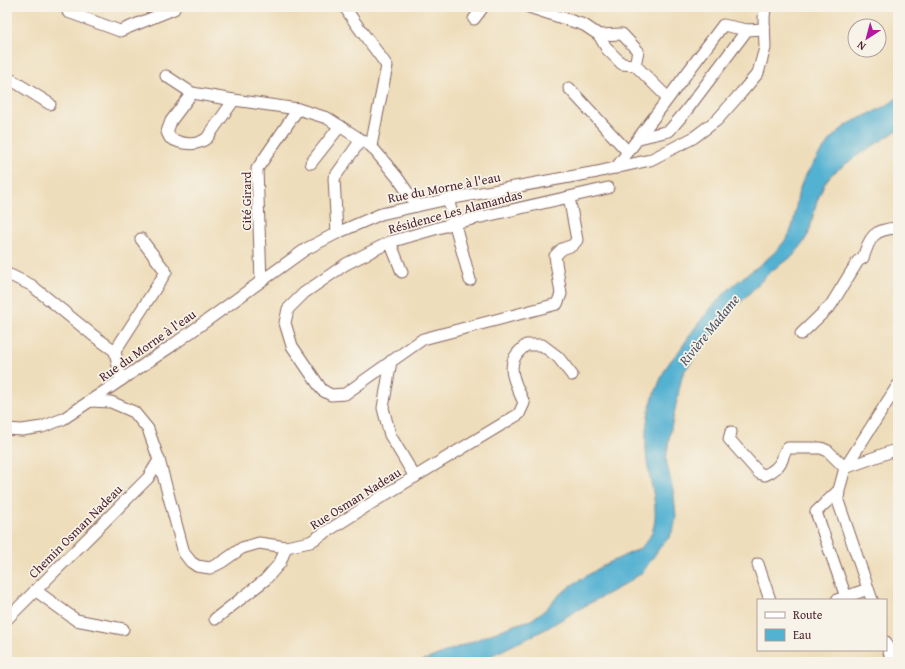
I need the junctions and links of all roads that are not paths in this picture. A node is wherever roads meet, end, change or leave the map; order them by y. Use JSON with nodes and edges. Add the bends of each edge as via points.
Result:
{"nodes":[{"id":1,"x":67,"y":7,"type":"edge"},
{"id":2,"x":345,"y":7,"type":"edge"},
{"id":3,"x":483,"y":7,"type":"edge"},
{"id":4,"x":529,"y":7,"type":"edge"},
{"id":5,"x":765,"y":7,"type":"edge"},
{"id":6,"x":174,"y":9,"type":"dead end"},
{"id":7,"x":474,"y":19,"type":"dead end"},
{"id":8,"x":764,"y":29,"type":"junction"},
{"id":9,"x":747,"y":30,"type":"junction"},
{"id":10,"x":599,"y":34,"type":"junction"},
{"id":11,"x":635,"y":65,"type":"junction"},
{"id":12,"x":166,"y":76,"type":"dead end"},
{"id":13,"x":7,"y":77,"type":"edge"},
{"id":14,"x":569,"y":88,"type":"dead end"},
{"id":15,"x":192,"y":93,"type":"junction"},
{"id":16,"x":668,"y":98,"type":"junction"},
{"id":17,"x":234,"y":100,"type":"junction"},
{"id":18,"x":50,"y":104,"type":"dead end"},
{"id":19,"x":298,"y":109,"type":"junction"},
{"id":20,"x":340,"y":126,"type":"junction"},
{"id":21,"x":639,"y":138,"type":"junction"},
{"id":22,"x":361,"y":140,"type":"junction"},
{"id":23,"x":371,"y":146,"type":"junction"},
{"id":24,"x":628,"y":152,"type":"junction"},
{"id":25,"x":311,"y":163,"type":"dead end"},
{"id":26,"x":616,"y":168,"type":"junction"},
{"id":27,"x":608,"y":188,"type":"dead end"},
{"id":28,"x":569,"y":197,"type":"junction"},
{"id":29,"x":448,"y":199,"type":"junction"},
{"id":30,"x":417,"y":206,"type":"junction"},
{"id":31,"x":455,"y":223,"type":"junction"},
{"id":32,"x":898,"y":228,"type":"edge"},
{"id":33,"x":337,"y":233,"type":"junction"},
{"id":34,"x":141,"y":239,"type":"dead end"},
{"id":35,"x":390,"y":242,"type":"junction"},
{"id":36,"x":402,"y":272,"type":"dead end"},
{"id":37,"x":7,"y":275,"type":"edge"},
{"id":38,"x":470,"y":280,"type":"dead end"},
{"id":39,"x":261,"y":281,"type":"junction"},
{"id":40,"x":800,"y":334,"type":"dead end"},
{"id":41,"x":115,"y":350,"type":"junction"},
{"id":42,"x":391,"y":361,"type":"junction"},
{"id":43,"x":572,"y":375,"type":"dead end"},
{"id":44,"x":121,"y":380,"type":"junction"},
{"id":45,"x":898,"y":386,"type":"edge"},
{"id":46,"x":90,"y":401,"type":"junction"},
{"id":47,"x":7,"y":429,"type":"edge"},
{"id":48,"x":730,"y":432,"type":"dead end"},
{"id":49,"x":898,"y":449,"type":"edge"},
{"id":50,"x":159,"y":460,"type":"junction"},
{"id":51,"x":846,"y":468,"type":"junction"},
{"id":52,"x":414,"y":477,"type":"junction"},
{"id":53,"x":839,"y":490,"type":"junction"},
{"id":54,"x":286,"y":547,"type":"junction"},
{"id":55,"x":758,"y":564,"type":"dead end"},
{"id":56,"x":35,"y":590,"type":"junction"},
{"id":57,"x":870,"y":595,"type":"edge"},
{"id":58,"x":841,"y":598,"type":"edge"},
{"id":59,"x":770,"y":599,"type":"edge"},
{"id":60,"x":7,"y":619,"type":"edge"},
{"id":61,"x":215,"y":619,"type":"dead end"},
{"id":62,"x":123,"y":629,"type":"dead end"},
{"id":63,"x":887,"y":645,"type":"edge"},
{"id":64,"x":892,"y":662,"type":"edge"}],
"edges":[{"from":1,"to":6,"type":"street","via":[[68,12],[120,31]]},
{"from":2,"to":23,"type":"street","via":[[387,66]]},
{"from":3,"to":7,"type":"street"},
{"from":4,"to":10,"type":"street","via":[[584,25]]},
{"from":5,"to":8,"type":"street","name":"Rue du Morne à l'eau"},
{"from":8,"to":9,"type":"street"},
{"from":8,"to":26,"type":"street","name":"Rue du Morne à l'eau","via":[[765,48],[758,73],[717,120],[693,138],[650,160]]},
{"from":9,"to":16,"type":"street","via":[[723,25]]},
{"from":9,"to":21,"type":"street","via":[[669,131]]},
{"from":10,"to":11,"type":"street","via":[[607,49],[622,64]]},
{"from":10,"to":11,"type":"street","via":[[622,34],[638,51]]},
{"from":11,"to":16,"type":"street"},
{"from":12,"to":15,"type":"street"},
{"from":13,"to":18,"type":"street"},
{"from":14,"to":24,"type":"street"},
{"from":15,"to":17,"type":"street"},
{"from":15,"to":17,"type":"street","via":[[171,122],[167,132],[170,138],[185,144],[203,142]]},
{"from":16,"to":21,"type":"street"},
{"from":17,"to":19,"type":"street"},
{"from":19,"to":20,"type":"street","via":[[327,118]]},
{"from":19,"to":39,"type":"street","name":"Cité Girard","via":[[258,169]]},
{"from":20,"to":22,"type":"street"},
{"from":20,"to":25,"type":"street"},
{"from":21,"to":24,"type":"street"},
{"from":22,"to":23,"type":"street"},
{"from":22,"to":33,"type":"street","via":[[334,178]]},
{"from":23,"to":30,"type":"street"},
{"from":24,"to":26,"type":"street"},
{"from":26,"to":29,"type":"street","name":"Rue du Morne à l'eau"},
{"from":27,"to":28,"type":"street","name":"Résidence Les Alamandas"},
{"from":28,"to":31,"type":"street","name":"Résidence Les Alamandas"},
{"from":28,"to":42,"type":"street","name":"Résidence Les Alamandas","via":[[577,240],[555,256],[561,294],[557,304],[423,339]]},
{"from":29,"to":30,"type":"street","name":"Rue du Morne à l'eau"},
{"from":29,"to":31,"type":"street"},
{"from":30,"to":33,"type":"street","name":"Rue du Morne à l'eau","via":[[381,214]]},
{"from":31,"to":35,"type":"street","name":"Résidence Les Alamandas"},
{"from":31,"to":38,"type":"street"},
{"from":32,"to":40,"type":"street","via":[[887,228],[870,239],[863,258],[858,261],[831,304]]},
{"from":33,"to":39,"type":"street","name":"Rue du Morne à l'eau","via":[[306,249]]},
{"from":34,"to":41,"type":"street","via":[[166,272]]},
{"from":35,"to":36,"type":"street"},
{"from":35,"to":42,"type":"street","name":"Résidence Les Alamandas","via":[[346,264],[304,293],[288,309],[285,323],[292,346],[322,390],[332,395],[346,394]]},
{"from":37,"to":41,"type":"street","via":[[31,285]]},
{"from":39,"to":44,"type":"street","name":"Rue du Morne à l'eau","via":[[170,348]]},
{"from":41,"to":44,"type":"street"},
{"from":42,"to":52,"type":"street","via":[[383,408],[390,435]]},
{"from":43,"to":52,"type":"street","name":"Rue Osman Nadeau","via":[[558,357],[542,345],[526,345],[516,354],[513,361],[512,373],[524,403],[519,414]]},
{"from":44,"to":46,"type":"street","name":"Rue du Morne à l'eau"},
{"from":45,"to":51,"type":"street"},
{"from":46,"to":47,"type":"street","via":[[63,419],[42,428]]},
{"from":46,"to":50,"type":"street","name":"Rue Osman Nadeau","via":[[111,402],[134,412],[148,428]]},
{"from":48,"to":51,"type":"street","via":[[729,439],[759,473],[765,475],[772,472],[788,448],[828,450]]},
{"from":49,"to":51,"type":"street"},
{"from":50,"to":54,"type":"street","name":"Rue Osman Nadeau","via":[[184,553],[191,562],[197,566],[210,568],[242,548],[258,543]]},
{"from":50,"to":56,"type":"street","name":"Chemin Osman Nadeau","via":[[148,478]]},
{"from":51,"to":53,"type":"street"},
{"from":52,"to":54,"type":"street","name":"Rue Osman Nadeau","via":[[310,542]]},
{"from":53,"to":57,"type":"street","via":[[838,501]]},
{"from":53,"to":58,"type":"street","via":[[816,512]]},
{"from":54,"to":61,"type":"street","via":[[280,563],[265,580]]},
{"from":55,"to":59,"type":"street"},
{"from":56,"to":60,"type":"street","name":"Chemin Osman Nadeau"},
{"from":56,"to":62,"type":"street","via":[[76,620]]},
{"from":57,"to":58,"type":"street"},
{"from":63,"to":64,"type":"street"}]}
